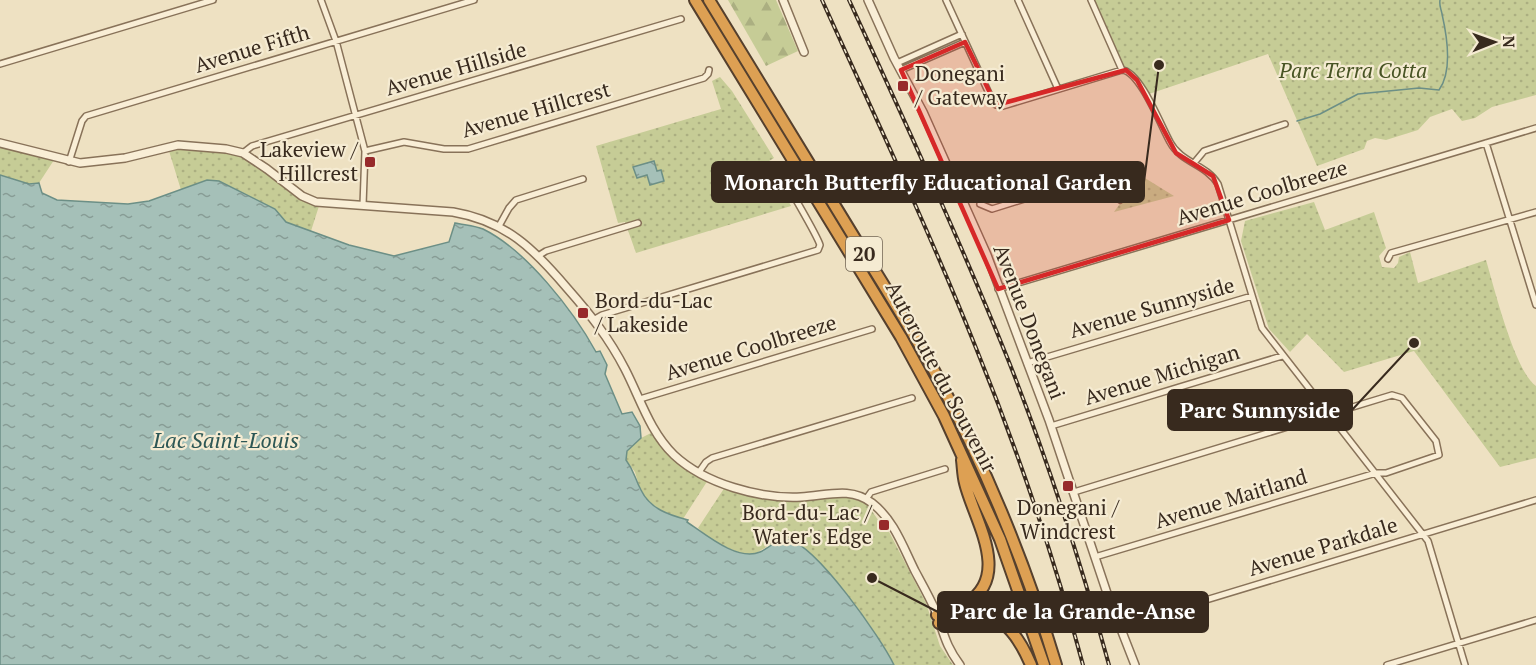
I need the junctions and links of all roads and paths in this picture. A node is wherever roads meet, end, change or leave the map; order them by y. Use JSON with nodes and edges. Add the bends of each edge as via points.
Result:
{"nodes":[{"id":1,"x":213,"y":0,"type":"edge"},
{"id":2,"x":321,"y":0,"type":"edge"},
{"id":3,"x":474,"y":0,"type":"edge"},
{"id":4,"x":695,"y":0,"type":"edge"},
{"id":5,"x":709,"y":0,"type":"edge"},
{"id":6,"x":783,"y":0,"type":"edge"},
{"id":7,"x":868,"y":0,"type":"edge"},
{"id":8,"x":946,"y":0,"type":"edge"},
{"id":9,"x":1018,"y":0,"type":"edge"},
{"id":10,"x":1091,"y":0,"type":"edge"},
{"id":11,"x":681,"y":19,"type":"dead end"},
{"id":12,"x":962,"y":34,"type":"junction"},
{"id":13,"x":336,"y":41,"type":"junction"},
{"id":14,"x":965,"y":42,"type":"junction"},
{"id":15,"x":804,"y":52,"type":"dead end"},
{"id":16,"x":0,"y":64,"type":"edge"},
{"id":17,"x":899,"y":67,"type":"junction"},
{"id":18,"x":709,"y":70,"type":"dead end"},
{"id":19,"x":1122,"y":70,"type":"junction"},
{"id":20,"x":1058,"y":89,"type":"junction"},
{"id":21,"x":355,"y":116,"type":"junction"},
{"id":22,"x":1285,"y":124,"type":"dead end"},
{"id":23,"x":1536,"y":128,"type":"edge"},
{"id":24,"x":0,"y":143,"type":"edge"},
{"id":25,"x":1486,"y":143,"type":"junction"},
{"id":26,"x":365,"y":151,"type":"junction"},
{"id":27,"x":243,"y":153,"type":"junction"},
{"id":28,"x":69,"y":162,"type":"junction"},
{"id":29,"x":1194,"y":163,"type":"junction"},
{"id":30,"x":583,"y":179,"type":"dead end"},
{"id":31,"x":1073,"y":179,"type":"junction"},
{"id":32,"x":786,"y":183,"type":"dead end"},
{"id":33,"x":1120,"y":200,"type":"dead end"},
{"id":34,"x":980,"y":204,"type":"junction"},
{"id":35,"x":363,"y":205,"type":"junction"},
{"id":36,"x":967,"y":210,"type":"junction"},
{"id":37,"x":1536,"y":212,"type":"edge"},
{"id":38,"x":1229,"y":220,"type":"junction"},
{"id":39,"x":1510,"y":220,"type":"junction"},
{"id":40,"x":638,"y":223,"type":"dead end"},
{"id":41,"x":499,"y":226,"type":"junction"},
{"id":42,"x":538,"y":256,"type":"junction"},
{"id":43,"x":1388,"y":259,"type":"dead end"},
{"id":44,"x":1533,"y":286,"type":"edge"},
{"id":45,"x":998,"y":289,"type":"junction"},
{"id":46,"x":1252,"y":296,"type":"junction"},
{"id":47,"x":1536,"y":305,"type":"edge"},
{"id":48,"x":595,"y":319,"type":"junction"},
{"id":49,"x":872,"y":329,"type":"dead end"},
{"id":50,"x":1282,"y":356,"type":"junction"},
{"id":51,"x":1027,"y":363,"type":"junction"},
{"id":52,"x":912,"y":398,"type":"dead end"},
{"id":53,"x":640,"y":399,"type":"junction"},
{"id":54,"x":1330,"y":415,"type":"junction"},
{"id":55,"x":1051,"y":426,"type":"junction"},
{"id":56,"x":961,"y":451,"type":"junction"},
{"id":57,"x":945,"y":469,"type":"dead end"},
{"id":58,"x":699,"y":472,"type":"junction"},
{"id":59,"x":1376,"y":473,"type":"junction"},
{"id":60,"x":1074,"y":492,"type":"junction"},
{"id":61,"x":866,"y":499,"type":"junction"},
{"id":62,"x":1536,"y":500,"type":"edge"},
{"id":63,"x":1423,"y":534,"type":"junction"},
{"id":64,"x":1095,"y":557,"type":"junction"},
{"id":65,"x":938,"y":619,"type":"junction"},
{"id":66,"x":1536,"y":620,"type":"edge"},
{"id":67,"x":1120,"y":626,"type":"junction"},
{"id":68,"x":1458,"y":644,"type":"junction"},
{"id":69,"x":960,"y":665,"type":"edge"},
{"id":70,"x":1031,"y":665,"type":"edge"},
{"id":71,"x":1044,"y":665,"type":"edge"},
{"id":72,"x":1056,"y":665,"type":"edge"},
{"id":73,"x":1135,"y":665,"type":"edge"},
{"id":74,"x":1387,"y":665,"type":"edge"},
{"id":75,"x":1465,"y":665,"type":"edge"}],
"edges":[{"from":1,"to":16,"type":"street"},
{"from":2,"to":13,"type":"street"},
{"from":3,"to":13,"type":"street","name":"Avenue Fifth"},
{"from":4,"to":56,"type":"highway","name":"Autoroute du Souvenir","number":"20","via":[[901,337]]},
{"from":5,"to":72,"type":"highway","name":"Autoroute du Souvenir","number":"20","via":[[936,376],[1005,521]]},
{"from":6,"to":15,"type":"street"},
{"from":7,"to":17,"type":"street","name":"Avenue Donegani"},
{"from":8,"to":12,"type":"street"},
{"from":9,"to":20,"type":"street"},
{"from":10,"to":19,"type":"street"},
{"from":11,"to":21,"type":"street","name":"Avenue Hillside"},
{"from":12,"to":14,"type":"street"},
{"from":12,"to":17,"type":"street"},
{"from":13,"to":21,"type":"street"},
{"from":13,"to":28,"type":"street","name":"Avenue Fifth","via":[[86,116]]},
{"from":14,"to":17,"type":"street"},
{"from":14,"to":20,"type":"street","via":[[996,105]]},
{"from":17,"to":36,"type":"street","name":"Avenue Donegani"},
{"from":18,"to":26,"type":"street","name":"Avenue Hillcrest","via":[[704,78],[468,149],[408,142]]},
{"from":19,"to":20,"type":"street"},
{"from":19,"to":29,"type":"street","via":[[1137,80],[1176,153]]},
{"from":21,"to":26,"type":"street"},
{"from":21,"to":27,"type":"street","name":"Avenue Hillside","via":[[252,146]]},
{"from":22,"to":29,"type":"street","via":[[1204,151]]},
{"from":23,"to":25,"type":"street","name":"Avenue Coolbreeze"},
{"from":24,"to":28,"type":"street"},
{"from":25,"to":38,"type":"street","name":"Avenue Coolbreeze"},
{"from":25,"to":39,"type":"street"},
{"from":26,"to":35,"type":"street"},
{"from":27,"to":28,"type":"street","via":[[180,145],[93,163]]},
{"from":27,"to":35,"type":"street","via":[[308,200]]},
{"from":29,"to":38,"type":"street","via":[[1218,184]]},
{"from":30,"to":41,"type":"street","via":[[516,200]]},
{"from":31,"to":33,"type":"street","via":[[1098,186]]},
{"from":31,"to":34,"type":"street","via":[[1066,186],[992,209]]},
{"from":31,"to":34,"type":"street","via":[[1070,170],[1060,168],[987,190]]},
{"from":32,"to":48,"type":"street","via":[[819,239],[818,250]]},
{"from":34,"to":36,"type":"street"},
{"from":35,"to":41,"type":"street","via":[[460,213]]},
{"from":36,"to":45,"type":"street","name":"Avenue Donegani"},
{"from":37,"to":39,"type":"street"},
{"from":38,"to":45,"type":"street","name":"Avenue Coolbreeze"},
{"from":38,"to":46,"type":"street"},
{"from":39,"to":43,"type":"street","via":[[1391,254]]},
{"from":39,"to":44,"type":"street"},
{"from":40,"to":42,"type":"street"},
{"from":41,"to":42,"type":"street"},
{"from":42,"to":48,"type":"street"},
{"from":44,"to":47,"type":"street"},
{"from":45,"to":51,"type":"street","name":"Avenue Donegani"},
{"from":46,"to":50,"type":"street","via":[[1262,328]]},
{"from":46,"to":51,"type":"street","name":"Avenue Sunnyside"},
{"from":48,"to":53,"type":"street"},
{"from":49,"to":53,"type":"street","name":"Avenue Coolbreeze"},
{"from":50,"to":54,"type":"street"},
{"from":50,"to":55,"type":"street","name":"Avenue Michigan"},
{"from":51,"to":55,"type":"street","name":"Avenue Donegani"},
{"from":52,"to":58,"type":"street","via":[[712,458]]},
{"from":53,"to":58,"type":"street","via":[[652,427],[669,450]]},
{"from":54,"to":59,"type":"street"},
{"from":54,"to":59,"type":"street","name":"Avenue Maitland","via":[[1397,396],[1436,441],[1439,455]]},
{"from":54,"to":60,"type":"street"},
{"from":55,"to":60,"type":"street","name":"Avenue Donegani"},
{"from":56,"to":65,"type":"highway","via":[[964,483],[987,548],[988,572],[982,589],[971,601]]},
{"from":56,"to":71,"type":"highway","name":"Autoroute du Souvenir","number":"20","via":[[1000,539]]},
{"from":57,"to":61,"type":"street","via":[[871,492]]},
{"from":58,"to":61,"type":"street","via":[[762,493],[800,497],[845,493]]},
{"from":59,"to":63,"type":"street"},
{"from":59,"to":64,"type":"street","name":"Avenue Maitland"},
{"from":60,"to":64,"type":"street","name":"Avenue Donegani"},
{"from":61,"to":65,"type":"street","via":[[892,526]]},
{"from":62,"to":63,"type":"street","name":"Avenue Parkdale"},
{"from":63,"to":67,"type":"street","name":"Avenue Parkdale"},
{"from":63,"to":68,"type":"street"},
{"from":64,"to":67,"type":"street","name":"Avenue Donegani"},
{"from":65,"to":69,"type":"street","via":[[945,642]]},
{"from":65,"to":70,"type":"highway","via":[[966,614],[996,619],[1015,633]]},
{"from":66,"to":68,"type":"street"},
{"from":67,"to":73,"type":"street","name":"Avenue Donegani"},
{"from":68,"to":74,"type":"street"},
{"from":68,"to":75,"type":"street"}]}
